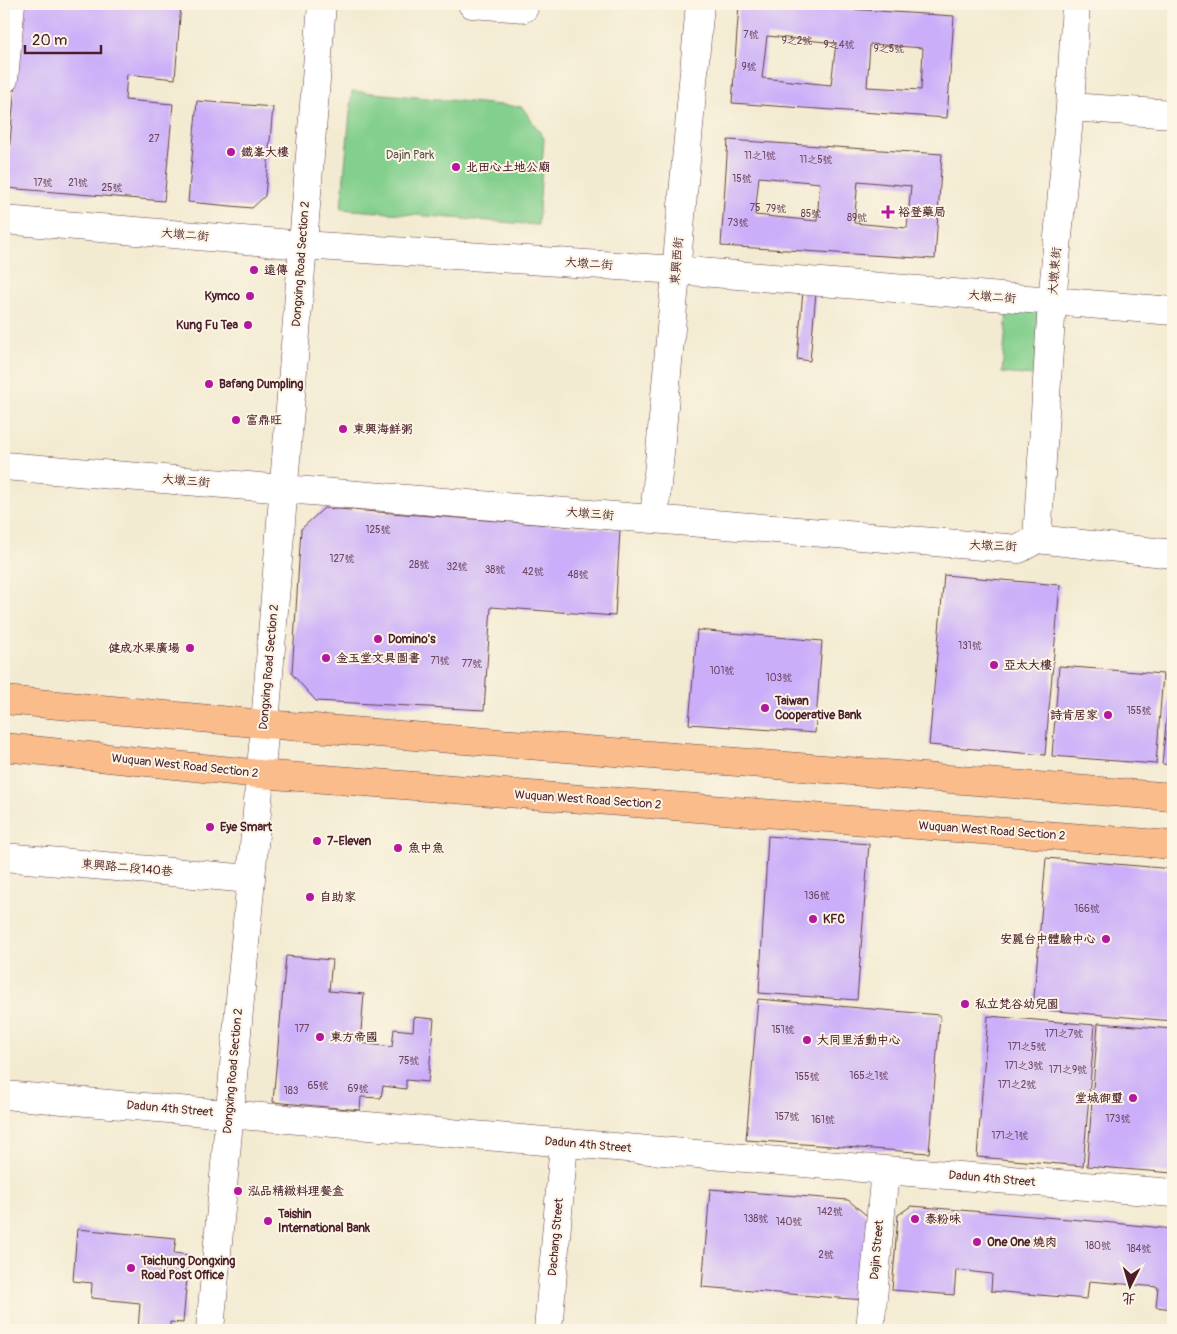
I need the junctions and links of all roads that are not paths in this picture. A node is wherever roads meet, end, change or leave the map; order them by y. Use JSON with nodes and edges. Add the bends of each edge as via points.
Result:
{"nodes":[{"id":1,"x":11,"y":4,"type":"edge"},
{"id":2,"x":322,"y":4,"type":"edge"},
{"id":3,"x":472,"y":4,"type":"edge"},
{"id":4,"x":700,"y":4,"type":"edge"},
{"id":5,"x":1076,"y":4,"type":"edge"},
{"id":6,"x":524,"y":8,"type":"dead end"},
{"id":7,"x":4,"y":79,"type":"edge"},
{"id":8,"x":1070,"y":107,"type":"junction"},
{"id":9,"x":1173,"y":114,"type":"edge"},
{"id":10,"x":4,"y":220,"type":"edge"},
{"id":11,"x":303,"y":245,"type":"junction"},
{"id":12,"x":676,"y":270,"type":"junction"},
{"id":13,"x":1052,"y":302,"type":"junction"},
{"id":14,"x":1173,"y":311,"type":"edge"},
{"id":15,"x":4,"y":466,"type":"edge"},
{"id":16,"x":284,"y":489,"type":"junction"},
{"id":17,"x":654,"y":519,"type":"junction"},
{"id":18,"x":1037,"y":539,"type":"junction"},
{"id":19,"x":1173,"y":554,"type":"edge"},
{"id":20,"x":4,"y":700,"type":"edge"},
{"id":21,"x":265,"y":724,"type":"junction"},
{"id":22,"x":4,"y":748,"type":"edge"},
{"id":23,"x":260,"y":774,"type":"junction"},
{"id":24,"x":1173,"y":797,"type":"edge"},
{"id":25,"x":1173,"y":845,"type":"edge"},
{"id":26,"x":4,"y":858,"type":"edge"},
{"id":27,"x":250,"y":879,"type":"junction"},
{"id":28,"x":4,"y":1095,"type":"edge"},
{"id":29,"x":229,"y":1114,"type":"junction"},
{"id":30,"x":564,"y":1143,"type":"junction"},
{"id":31,"x":885,"y":1170,"type":"junction"},
{"id":32,"x":1173,"y":1193,"type":"edge"},
{"id":33,"x":210,"y":1330,"type":"edge"},
{"id":34,"x":548,"y":1330,"type":"edge"},
{"id":35,"x":870,"y":1330,"type":"edge"}],
"edges":[{"from":1,"to":7,"type":"street"},
{"from":2,"to":11,"type":"street","name":"Dongxing Road Section 2"},
{"from":3,"to":6,"type":"street"},
{"from":4,"to":12,"type":"street","name":"東興西街"},
{"from":5,"to":8,"type":"street","name":"大墩東街"},
{"from":8,"to":9,"type":"street"},
{"from":8,"to":13,"type":"street","name":"大墩東街"},
{"from":10,"to":11,"type":"street","name":"大墩二街"},
{"from":11,"to":12,"type":"street","name":"大墩二街"},
{"from":11,"to":16,"type":"street","name":"Dongxing Road Section 2"},
{"from":12,"to":13,"type":"street","name":"大墩二街"},
{"from":12,"to":17,"type":"street","name":"東興西街"},
{"from":13,"to":14,"type":"street","name":"大墩二街"},
{"from":13,"to":18,"type":"street","name":"大墩東街"},
{"from":15,"to":16,"type":"street","name":"大墩三街"},
{"from":16,"to":17,"type":"street","name":"大墩三街"},
{"from":16,"to":21,"type":"street","name":"Dongxing Road Section 2"},
{"from":17,"to":18,"type":"street","name":"大墩三街","via":[[1019,549]]},
{"from":18,"to":19,"type":"street","name":"大墩三街"},
{"from":20,"to":21,"type":"main road"},
{"from":21,"to":23,"type":"street","name":"Dongxing Road Section 2"},
{"from":21,"to":24,"type":"main road"},
{"from":22,"to":23,"type":"main road","name":"Wuquan West Road Section 2"},
{"from":23,"to":25,"type":"main road","name":"Wuquan West Road Section 2"},
{"from":23,"to":27,"type":"street","name":"Dongxing Road Section 2"},
{"from":26,"to":27,"type":"street","name":"東興路二段140巷"},
{"from":27,"to":29,"type":"street","name":"Dongxing Road Section 2"},
{"from":28,"to":29,"type":"street","name":"Dadun 4th Street"},
{"from":29,"to":30,"type":"street","name":"Dadun 4th Street"},
{"from":29,"to":33,"type":"street","name":"Dongxing Road Section 2"},
{"from":30,"to":31,"type":"street","name":"Dadun 4th Street"},
{"from":30,"to":34,"type":"street","name":"Dachang Street"},
{"from":31,"to":32,"type":"street","name":"Dadun 4th Street"},
{"from":31,"to":35,"type":"street","name":"Dajin Street"}]}
